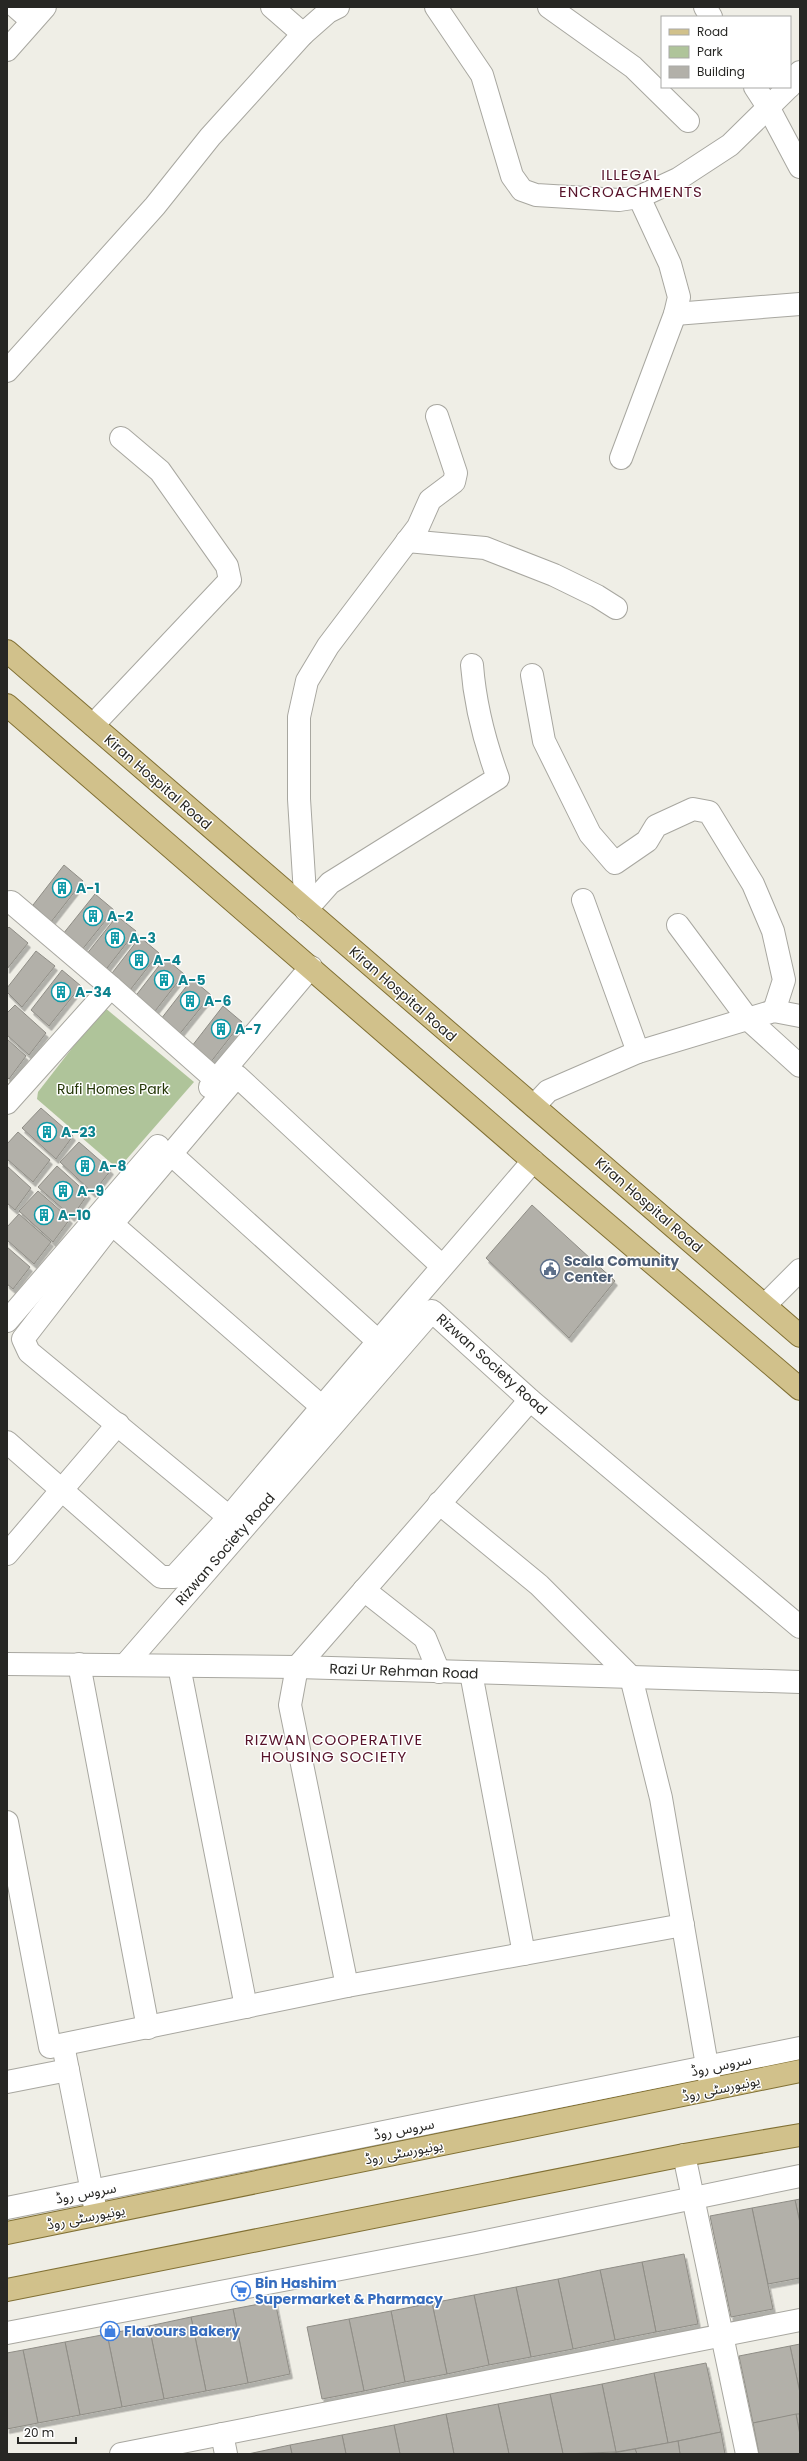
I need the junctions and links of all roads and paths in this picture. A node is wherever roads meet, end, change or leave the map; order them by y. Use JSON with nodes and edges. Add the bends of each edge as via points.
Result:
{"nodes":[{"id":1,"x":16,"y":7,"type":"edge"},
{"id":2,"x":272,"y":7,"type":"edge"},
{"id":3,"x":436,"y":7,"type":"edge"},
{"id":4,"x":549,"y":7,"type":"edge"},
{"id":5,"x":705,"y":7,"type":"edge"},
{"id":6,"x":331,"y":9,"type":"edge"},
{"id":7,"x":39,"y":14,"type":"edge"},
{"id":8,"x":710,"y":16,"type":"edge"},
{"id":9,"x":303,"y":34,"type":"junction"},
{"id":10,"x":7,"y":50,"type":"edge"},
{"id":11,"x":800,"y":72,"type":"edge"},
{"id":12,"x":791,"y":85,"type":"edge"},
{"id":13,"x":756,"y":88,"type":"edge"},
{"id":14,"x":788,"y":88,"type":"edge"},
{"id":15,"x":768,"y":107,"type":"junction"},
{"id":16,"x":688,"y":121,"type":"dead end"},
{"id":17,"x":800,"y":167,"type":"edge"},
{"id":18,"x":639,"y":197,"type":"junction"},
{"id":19,"x":800,"y":304,"type":"edge"},
{"id":20,"x":675,"y":314,"type":"junction"},
{"id":21,"x":7,"y":371,"type":"edge"},
{"id":22,"x":437,"y":416,"type":"dead end"},
{"id":23,"x":121,"y":438,"type":"dead end"},
{"id":24,"x":621,"y":458,"type":"dead end"},
{"id":25,"x":407,"y":541,"type":"junction"},
{"id":26,"x":616,"y":608,"type":"dead end"},
{"id":27,"x":7,"y":651,"type":"edge"},
{"id":28,"x":472,"y":665,"type":"dead end"},
{"id":29,"x":532,"y":675,"type":"dead end"},
{"id":30,"x":7,"y":705,"type":"edge"},
{"id":31,"x":92,"y":725,"type":"junction"},
{"id":32,"x":583,"y":900,"type":"dead end"},
{"id":33,"x":7,"y":903,"type":"edge"},
{"id":34,"x":306,"y":910,"type":"junction"},
{"id":35,"x":678,"y":925,"type":"dead end"},
{"id":36,"x":311,"y":967,"type":"junction"},
{"id":37,"x":112,"y":987,"type":"junction"},
{"id":38,"x":774,"y":1011,"type":"junction"},
{"id":39,"x":800,"y":1016,"type":"edge"},
{"id":40,"x":748,"y":1019,"type":"junction"},
{"id":41,"x":638,"y":1052,"type":"junction"},
{"id":42,"x":800,"y":1066,"type":"edge"},
{"id":43,"x":216,"y":1080,"type":"junction"},
{"id":44,"x":7,"y":1102,"type":"edge"},
{"id":45,"x":534,"y":1106,"type":"junction"},
{"id":46,"x":171,"y":1154,"type":"junction"},
{"id":47,"x":533,"y":1161,"type":"junction"},
{"id":48,"x":112,"y":1224,"type":"junction"},
{"id":49,"x":442,"y":1266,"type":"junction"},
{"id":50,"x":800,"y":1270,"type":"edge"},
{"id":51,"x":765,"y":1306,"type":"junction"},
{"id":52,"x":7,"y":1322,"type":"edge"},
{"id":53,"x":800,"y":1336,"type":"edge"},
{"id":54,"x":379,"y":1342,"type":"junction"},
{"id":55,"x":800,"y":1388,"type":"edge"},
{"id":56,"x":530,"y":1400,"type":"junction"},
{"id":57,"x":321,"y":1406,"type":"junction"},
{"id":58,"x":118,"y":1424,"type":"junction"},
{"id":59,"x":7,"y":1442,"type":"edge"},
{"id":60,"x":62,"y":1490,"type":"junction"},
{"id":61,"x":439,"y":1503,"type":"junction"},
{"id":62,"x":229,"y":1517,"type":"junction"},
{"id":63,"x":10,"y":1544,"type":"edge"},
{"id":64,"x":364,"y":1590,"type":"junction"},
{"id":65,"x":800,"y":1626,"type":"edge"},
{"id":66,"x":7,"y":1664,"type":"edge"},
{"id":67,"x":80,"y":1664,"type":"junction"},
{"id":68,"x":125,"y":1665,"type":"junction"},
{"id":69,"x":179,"y":1666,"type":"junction"},
{"id":70,"x":297,"y":1668,"type":"junction"},
{"id":71,"x":439,"y":1672,"type":"junction"},
{"id":72,"x":471,"y":1673,"type":"junction"},
{"id":73,"x":631,"y":1677,"type":"junction"},
{"id":74,"x":800,"y":1682,"type":"edge"},
{"id":75,"x":7,"y":1822,"type":"edge"},
{"id":76,"x":684,"y":1925,"type":"junction"},
{"id":77,"x":524,"y":1954,"type":"junction"},
{"id":78,"x":347,"y":1986,"type":"junction"},
{"id":79,"x":246,"y":2007,"type":"junction"},
{"id":80,"x":148,"y":2028,"type":"junction"},
{"id":81,"x":63,"y":2045,"type":"junction"},
{"id":82,"x":800,"y":2048,"type":"edge"},
{"id":83,"x":708,"y":2068,"type":"junction"},
{"id":84,"x":68,"y":2070,"type":"junction"},
{"id":85,"x":800,"y":2071,"type":"edge"},
{"id":86,"x":7,"y":2082,"type":"edge"},
{"id":87,"x":711,"y":2090,"type":"junction"},
{"id":88,"x":800,"y":2135,"type":"edge"},
{"id":89,"x":684,"y":2154,"type":"junction"},
{"id":90,"x":800,"y":2176,"type":"edge"},
{"id":91,"x":91,"y":2192,"type":"junction"},
{"id":92,"x":693,"y":2198,"type":"junction"},
{"id":93,"x":7,"y":2208,"type":"edge"},
{"id":94,"x":96,"y":2215,"type":"junction"},
{"id":95,"x":7,"y":2233,"type":"edge"},
{"id":96,"x":7,"y":2290,"type":"edge"},
{"id":97,"x":800,"y":2320,"type":"edge"},
{"id":98,"x":7,"y":2333,"type":"edge"},
{"id":99,"x":722,"y":2335,"type":"junction"},
{"id":100,"x":224,"y":2444,"type":"edge"},
{"id":101,"x":121,"y":2454,"type":"edge"},
{"id":102,"x":747,"y":2454,"type":"edge"}],
"edges":[{"from":1,"to":7,"type":"street"},
{"from":2,"to":9,"type":"street"},
{"from":3,"to":18,"type":"street","via":[[482,75],[512,176],[522,190],[536,195],[578,199],[619,200]]},
{"from":4,"to":16,"type":"street","via":[[633,67]]},
{"from":5,"to":8,"type":"street"},
{"from":6,"to":9,"type":"street"},
{"from":7,"to":10,"type":"street"},
{"from":9,"to":21,"type":"street","via":[[210,137],[155,206]]},
{"from":11,"to":12,"type":"street"},
{"from":13,"to":15,"type":"street"},
{"from":14,"to":15,"type":"street"},
{"from":15,"to":17,"type":"street"},
{"from":15,"to":18,"type":"street","via":[[730,146],[678,179]]},
{"from":18,"to":20,"type":"street","via":[[670,264],[679,297]]},
{"from":19,"to":20,"type":"street"},
{"from":20,"to":24,"type":"street"},
{"from":22,"to":25,"type":"street","via":[[456,473],[454,482],[430,500],[418,527]]},
{"from":23,"to":31,"type":"street","via":[[160,471],[227,566],[230,580]]},
{"from":25,"to":26,"type":"street","via":[[485,548],[554,575]]},
{"from":25,"to":34,"type":"street","via":[[328,646],[307,681],[299,717],[299,799]]},
{"from":27,"to":31,"type":"main road","name":"Kiran Hospital Road"},
{"from":28,"to":34,"type":"street","via":[[477,708],[486,745],[498,778],[330,883]]},
{"from":29,"to":38,"type":"street","via":[[544,741],[590,834],[615,863],[647,841],[656,826],[693,809],[709,812],[753,884],[773,931],[784,980]]},
{"from":30,"to":36,"type":"main road"},
{"from":31,"to":34,"type":"main road","name":"Kiran Hospital Road"},
{"from":32,"to":41,"type":"street"},
{"from":33,"to":37,"type":"street"},
{"from":34,"to":45,"type":"main road","name":"Kiran Hospital Road"},
{"from":35,"to":40,"type":"street"},
{"from":36,"to":43,"type":"street"},
{"from":36,"to":47,"type":"main road"},
{"from":37,"to":43,"type":"street"},
{"from":37,"to":44,"type":"street"},
{"from":38,"to":39,"type":"street"},
{"from":38,"to":40,"type":"street"},
{"from":40,"to":41,"type":"street"},
{"from":40,"to":42,"type":"street"},
{"from":41,"to":45,"type":"street","via":[[548,1092]]},
{"from":43,"to":52,"type":"street"},
{"from":45,"to":51,"type":"main road","name":"Kiran Hospital Road"},
{"from":46,"to":48,"type":"street"},
{"from":46,"to":49,"type":"street","via":[[237,1076]]},
{"from":46,"to":54,"type":"street"},
{"from":47,"to":49,"type":"street"},
{"from":47,"to":55,"type":"main road"},
{"from":48,"to":57,"type":"street"},
{"from":48,"to":58,"type":"street","via":[[23,1339],[29,1352]]},
{"from":49,"to":54,"type":"street"},
{"from":50,"to":51,"type":"street"},
{"from":51,"to":53,"type":"main road","name":"Kiran Hospital Road"},
{"from":54,"to":57,"type":"street"},
{"from":56,"to":61,"type":"street"},
{"from":56,"to":65,"type":"street","name":"Rizwan Society Road"},
{"from":56,"to":68,"type":"street","name":"Rizwan Society Road","via":[[432,1311]]},
{"from":57,"to":62,"type":"street"},
{"from":58,"to":60,"type":"street"},
{"from":58,"to":62,"type":"street"},
{"from":59,"to":60,"type":"street"},
{"from":60,"to":62,"type":"street","via":[[161,1577],[166,1578],[174,1577]]},
{"from":60,"to":63,"type":"street"},
{"from":61,"to":64,"type":"street"},
{"from":61,"to":73,"type":"street","via":[[539,1585]]},
{"from":64,"to":70,"type":"street"},
{"from":64,"to":71,"type":"street","via":[[425,1638]]},
{"from":66,"to":67,"type":"street","name":"Razi Ur Rehman Road"},
{"from":67,"to":68,"type":"street","name":"Razi Ur Rehman Road"},
{"from":67,"to":80,"type":"street"},
{"from":68,"to":69,"type":"street","name":"Razi Ur Rehman Road"},
{"from":69,"to":70,"type":"street","name":"Razi Ur Rehman Road"},
{"from":69,"to":79,"type":"street"},
{"from":70,"to":71,"type":"street","name":"Razi Ur Rehman Road"},
{"from":70,"to":78,"type":"street","via":[[290,1705]]},
{"from":71,"to":72,"type":"street","name":"Razi Ur Rehman Road"},
{"from":72,"to":73,"type":"street","name":"Razi Ur Rehman Road"},
{"from":72,"to":77,"type":"street"},
{"from":73,"to":74,"type":"street","name":"Razi Ur Rehman Road"},
{"from":73,"to":76,"type":"street","via":[[661,1798]]},
{"from":75,"to":81,"type":"street","via":[[50,2047]]},
{"from":76,"to":77,"type":"street"},
{"from":76,"to":83,"type":"street"},
{"from":77,"to":78,"type":"street"},
{"from":78,"to":79,"type":"street"},
{"from":79,"to":80,"type":"street"},
{"from":80,"to":81,"type":"street"},
{"from":81,"to":84,"type":"street"},
{"from":82,"to":83,"type":"street","name":"سروس روڈ"},
{"from":83,"to":87,"type":"street"},
{"from":83,"to":91,"type":"street","name":"سروس روڈ"},
{"from":84,"to":86,"type":"street"},
{"from":84,"to":91,"type":"street"},
{"from":85,"to":87,"type":"main road","name":"یونیورسٹی روڈ"},
{"from":87,"to":94,"type":"main road","name":"یونیورسٹی روڈ"},
{"from":88,"to":89,"type":"main road"},
{"from":89,"to":92,"type":"street"},
{"from":89,"to":96,"type":"main road"},
{"from":90,"to":92,"type":"street"},
{"from":91,"to":93,"type":"street","name":"سروس روڈ"},
{"from":91,"to":94,"type":"street"},
{"from":92,"to":98,"type":"street","via":[[476,2243]]},
{"from":92,"to":99,"type":"street"},
{"from":94,"to":95,"type":"main road","name":"یونیورسٹی روڈ"},
{"from":97,"to":99,"type":"street"},
{"from":99,"to":100,"type":"street"},
{"from":99,"to":102,"type":"street"},
{"from":100,"to":101,"type":"street"}]}
